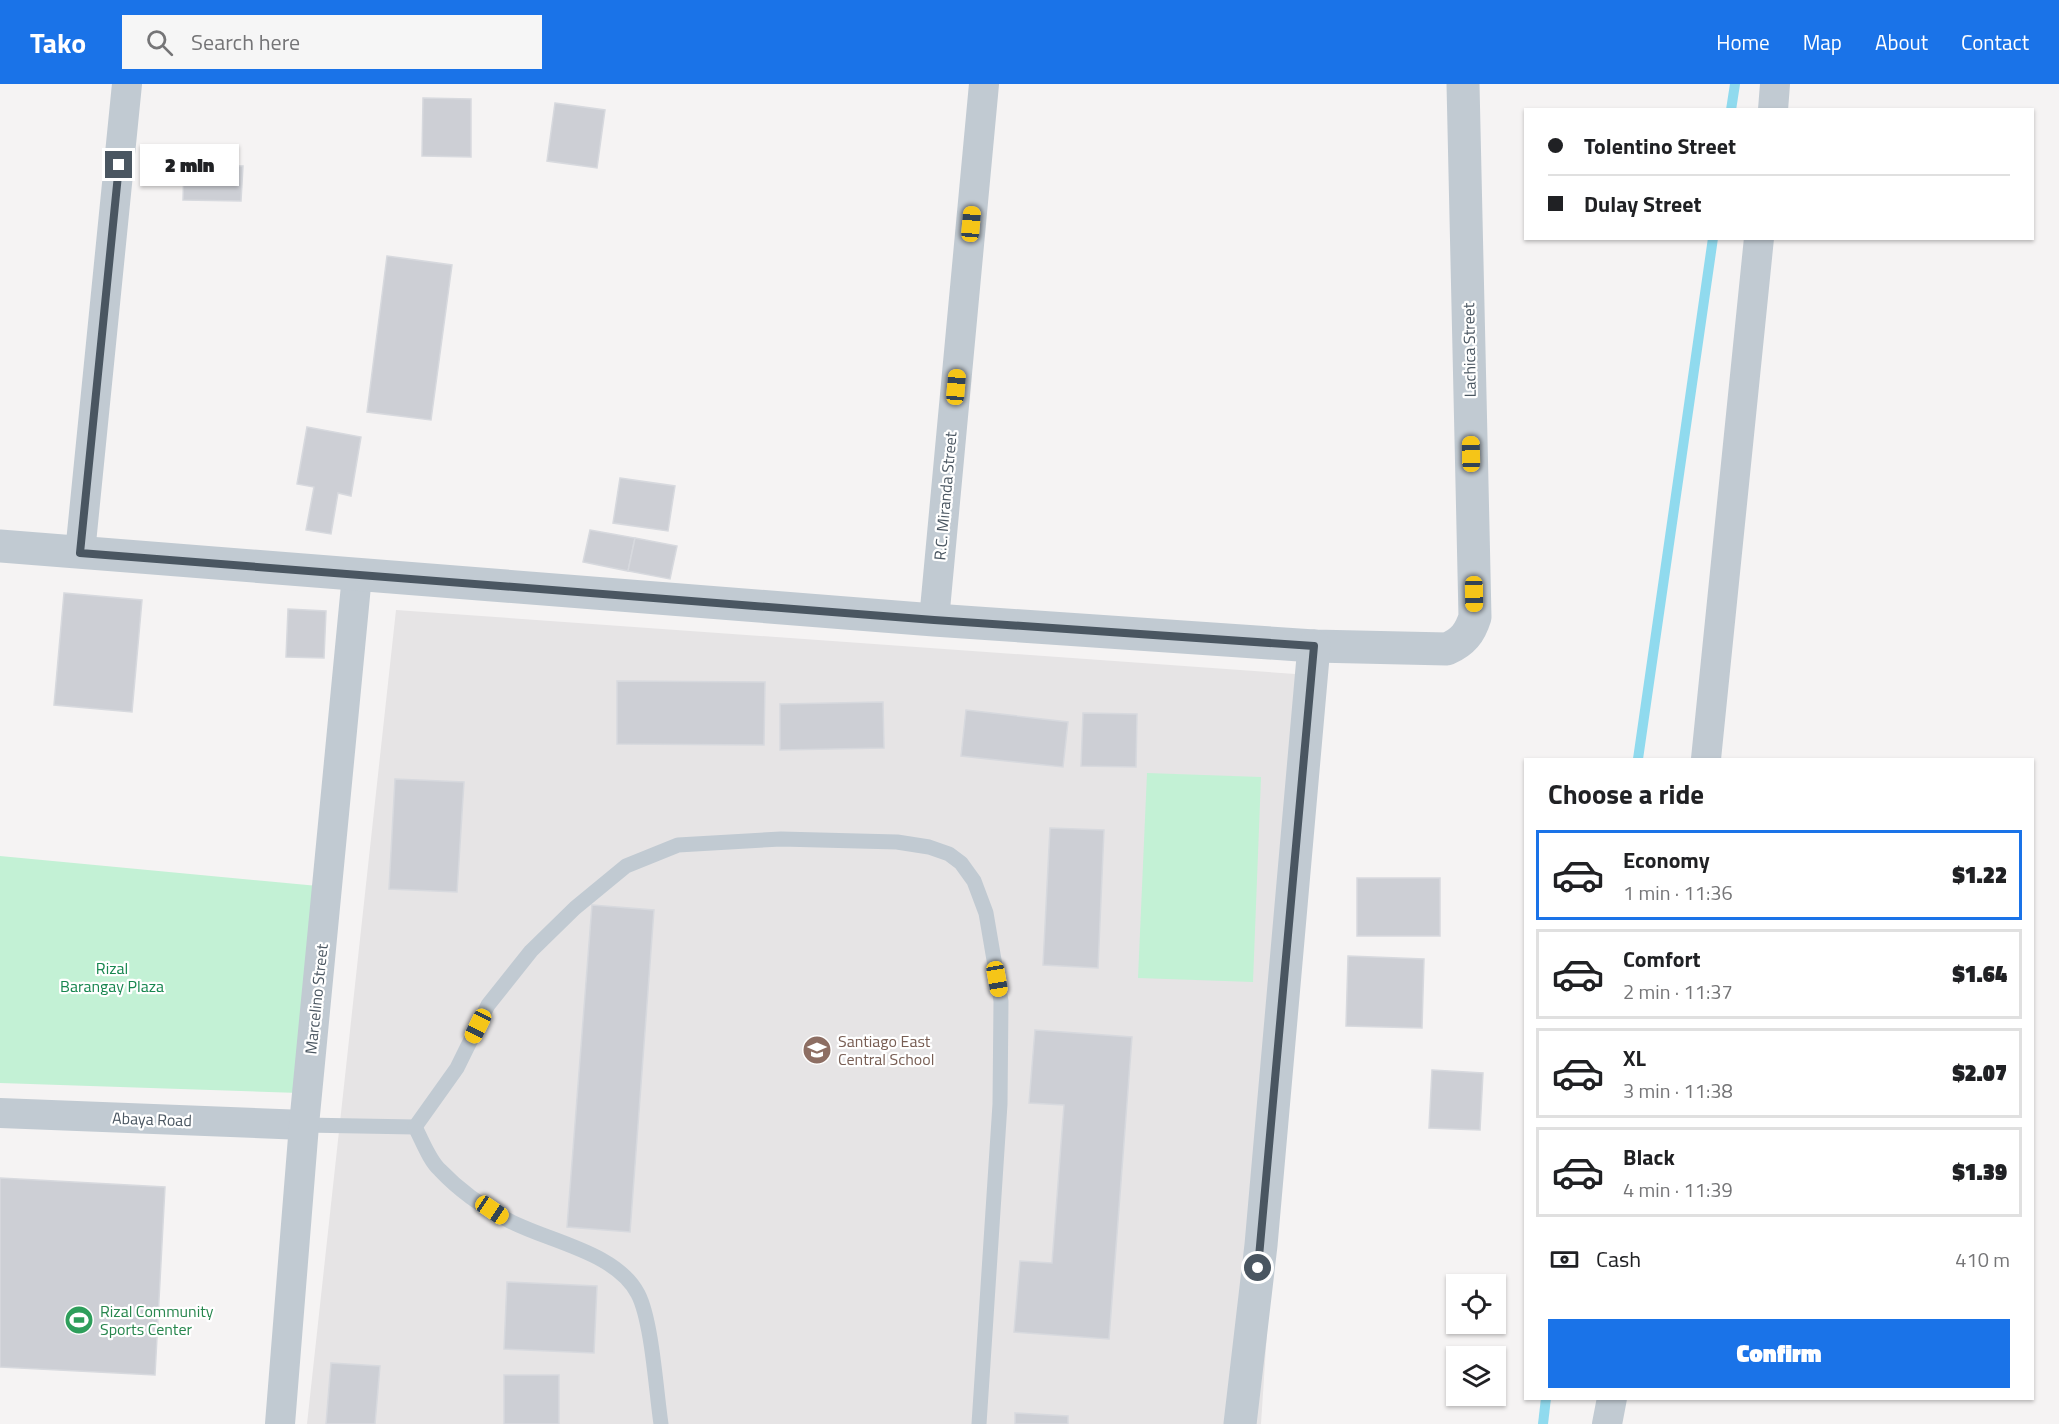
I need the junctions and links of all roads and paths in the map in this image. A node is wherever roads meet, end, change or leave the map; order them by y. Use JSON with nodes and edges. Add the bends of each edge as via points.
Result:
{"nodes":[{"id":1,"x":127,"y":84,"type":"edge"},
{"id":2,"x":984,"y":84,"type":"edge"},
{"id":3,"x":1463,"y":84,"type":"edge"},
{"id":4,"x":1775,"y":84,"type":"edge"},
{"id":5,"x":1773,"y":108,"type":"edge"},
{"id":6,"x":1759,"y":240,"type":"edge"},
{"id":7,"x":0,"y":546,"type":"edge"},
{"id":8,"x":80,"y":553,"type":"junction"},
{"id":9,"x":357,"y":575,"type":"junction"},
{"id":10,"x":934,"y":620,"type":"junction"},
{"id":11,"x":1314,"y":646,"type":"junction"},
{"id":12,"x":1706,"y":758,"type":"edge"},
{"id":13,"x":0,"y":1113,"type":"edge"},
{"id":14,"x":304,"y":1125,"type":"junction"},
{"id":15,"x":415,"y":1127,"type":"junction"},
{"id":16,"x":1612,"y":1400,"type":"edge"},
{"id":17,"x":280,"y":1424,"type":"edge"},
{"id":18,"x":661,"y":1424,"type":"edge"},
{"id":19,"x":979,"y":1424,"type":"edge"},
{"id":20,"x":1240,"y":1424,"type":"edge"},
{"id":21,"x":1607,"y":1424,"type":"edge"}],
"edges":[{"from":1,"to":8,"type":"street"},
{"from":2,"to":10,"type":"street","name":"R.C. Miranda Street"},
{"from":3,"to":11,"type":"street","name":"Lachica Street","via":[[1475,617],[1464,639],[1447,649]]},
{"from":4,"to":5,"type":"street"},
{"from":6,"to":12,"type":"street"},
{"from":7,"to":8,"type":"street"},
{"from":8,"to":9,"type":"street"},
{"from":9,"to":10,"type":"street"},
{"from":9,"to":14,"type":"street","name":"Marcelino Street"},
{"from":10,"to":11,"type":"street"},
{"from":11,"to":20,"type":"street","via":[[1261,1245]]},
{"from":13,"to":14,"type":"street","name":"Abaya Road"},
{"from":14,"to":15,"type":"lane"},
{"from":14,"to":17,"type":"street","name":"Marcelino Street"},
{"from":15,"to":18,"type":"lane","via":[[438,1169],[477,1201],[506,1219],[597,1258],[629,1280],[639,1295],[644,1314]]},
{"from":15,"to":19,"type":"lane","via":[[458,1068],[488,1005],[531,951],[574,908],[626,866],[678,844],[781,838],[897,842],[948,854],[961,863],[974,881],[982,903],[1001,1001],[1000,1104]]},
{"from":16,"to":21,"type":"street"}]}
